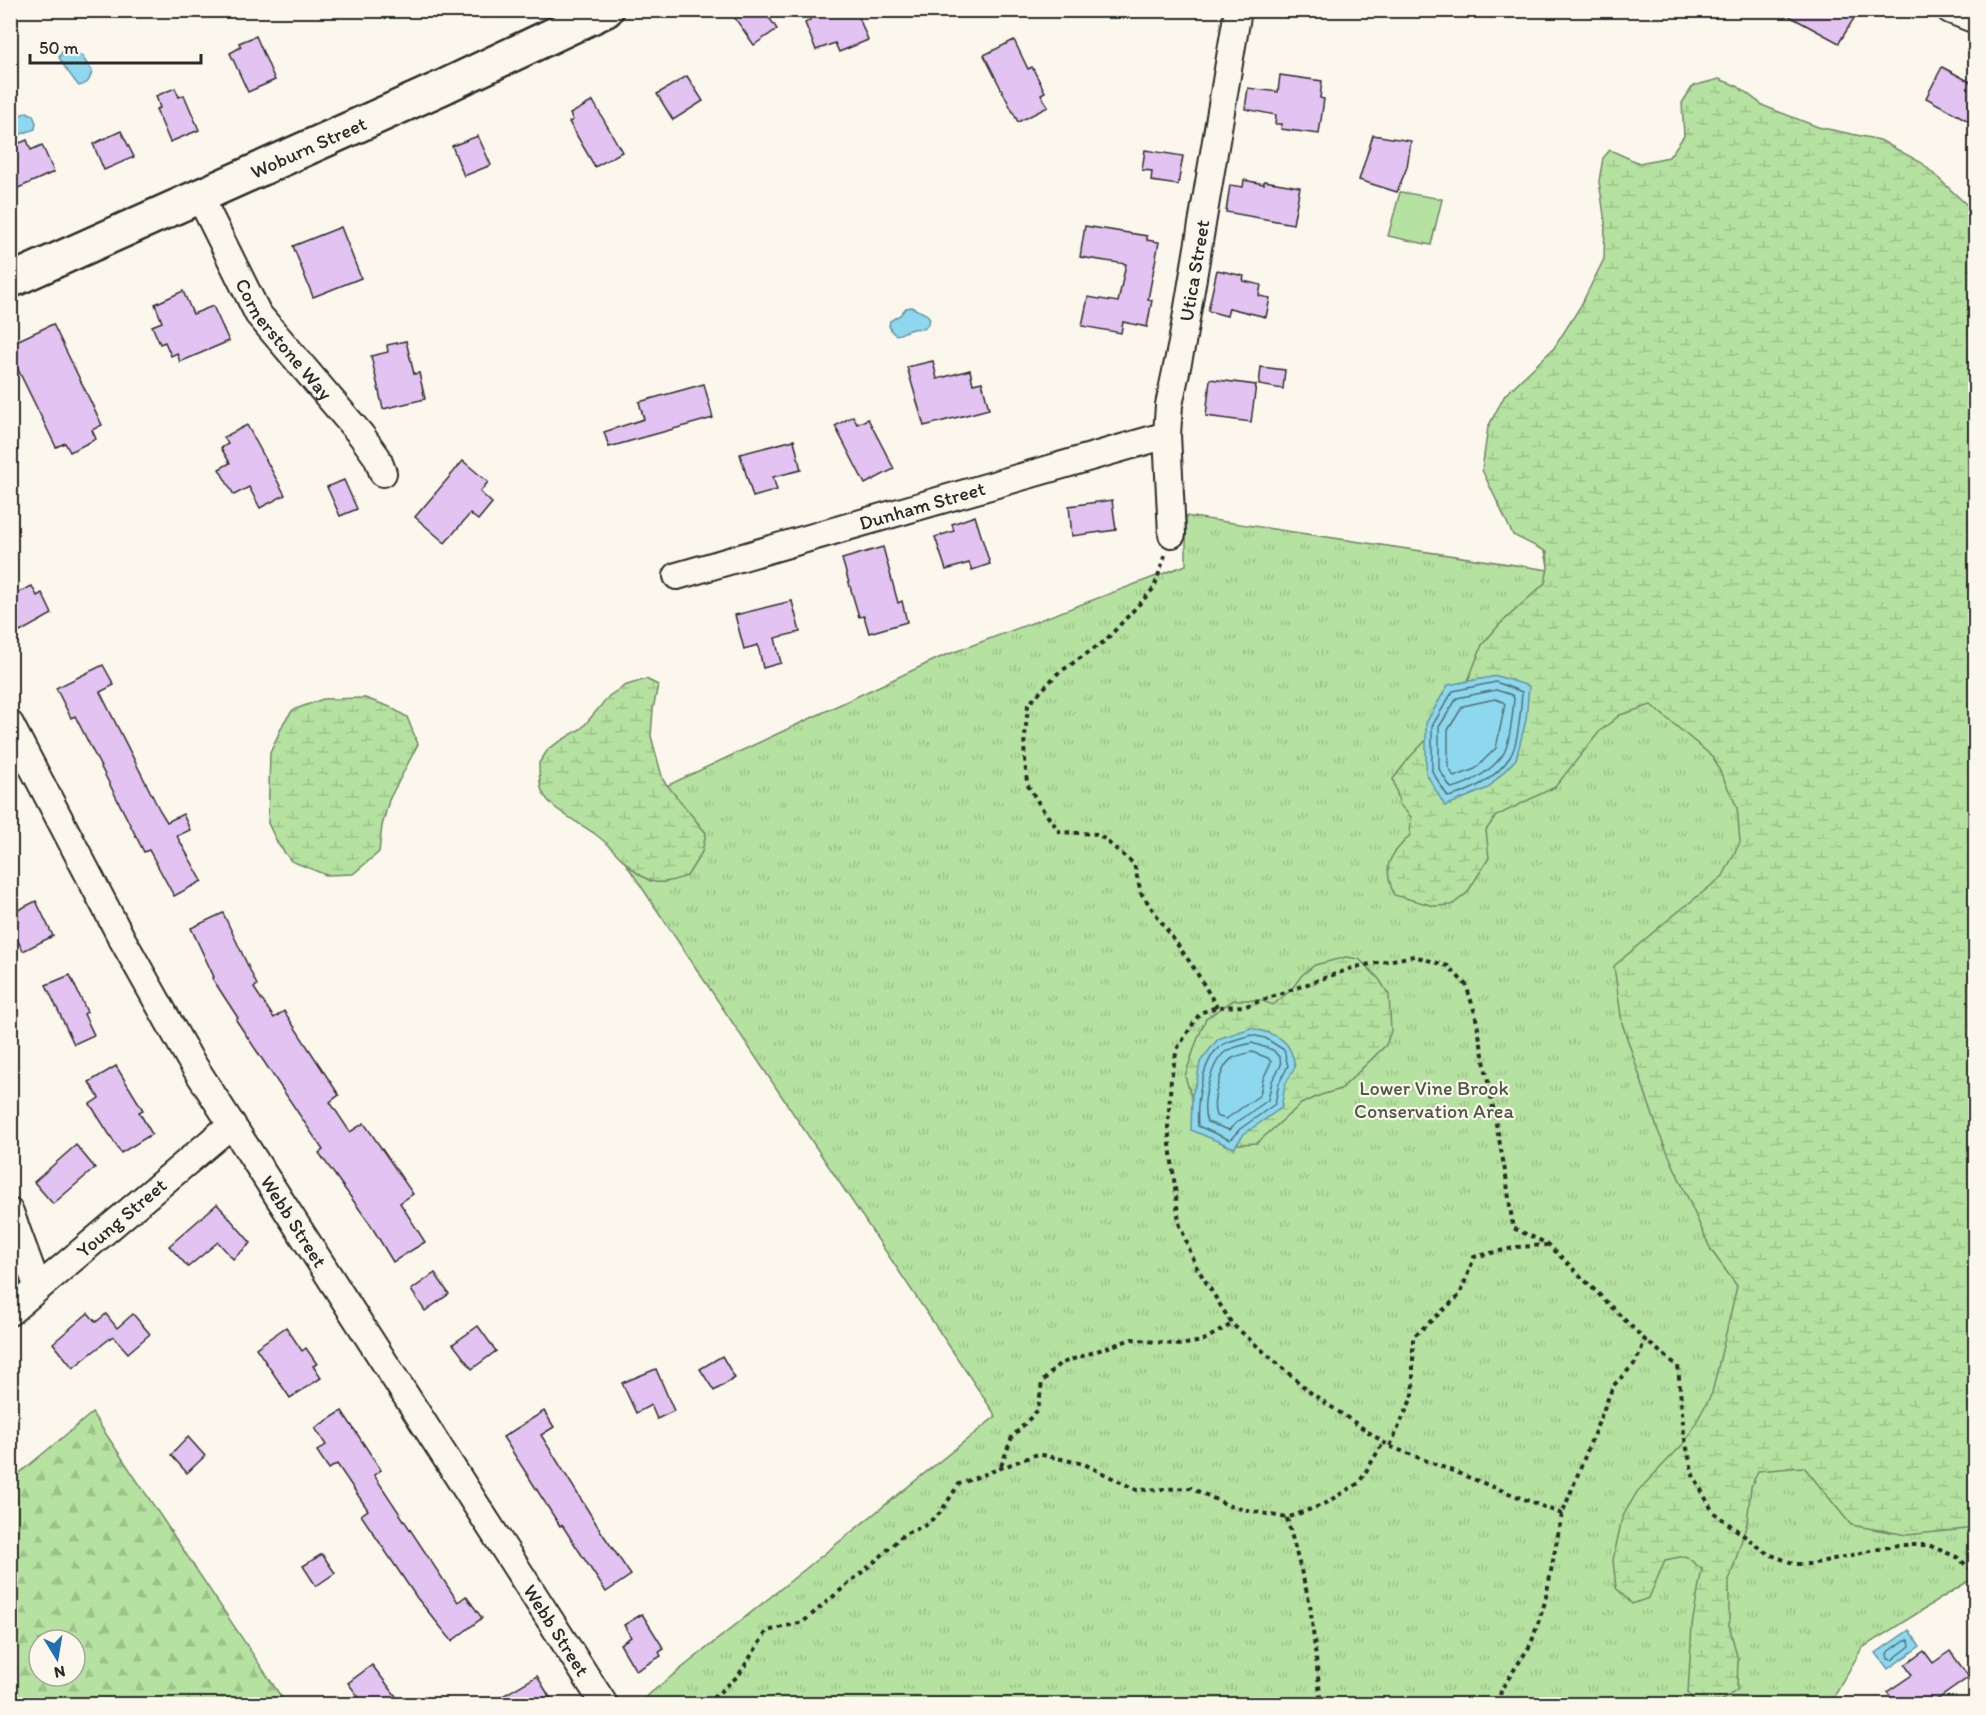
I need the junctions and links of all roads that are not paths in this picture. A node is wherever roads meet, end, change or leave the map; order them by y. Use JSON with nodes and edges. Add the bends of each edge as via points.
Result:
{"nodes":[{"id":1,"x":606,"y":10,"type":"edge"},
{"id":2,"x":1238,"y":10,"type":"edge"},
{"id":3,"x":1950,"y":10,"type":"edge"},
{"id":4,"x":1976,"y":20,"type":"edge"},
{"id":5,"x":200,"y":196,"type":"junction"},
{"id":6,"x":10,"y":281,"type":"edge"},
{"id":7,"x":1167,"y":435,"type":"junction"},
{"id":8,"x":383,"y":473,"type":"dead end"},
{"id":9,"x":1172,"y":534,"type":"road end"},
{"id":10,"x":677,"y":576,"type":"dead end"},
{"id":11,"x":10,"y":724,"type":"edge"},
{"id":12,"x":232,"y":1124,"type":"junction"},
{"id":13,"x":10,"y":1212,"type":"edge"},
{"id":14,"x":38,"y":1288,"type":"junction"},
{"id":15,"x":10,"y":1312,"type":"edge"},
{"id":16,"x":604,"y":1704,"type":"edge"}],
"edges":[{"from":1,"to":5,"type":"main road","name":"Woburn Street"},
{"from":2,"to":7,"type":"street","name":"Utica Street"},
{"from":3,"to":4,"type":"street"},
{"from":5,"to":6,"type":"main road","name":"Woburn Street"},
{"from":5,"to":8,"type":"street","name":"Cornerstone Way","via":[[258,314],[361,435]]},
{"from":7,"to":9,"type":"street","name":"Utica Street"},
{"from":7,"to":10,"type":"street","name":"Dunham Street"},
{"from":11,"to":12,"type":"street","name":"Webb Street","via":[[121,937],[189,1058]]},
{"from":12,"to":14,"type":"street","name":"Young Street"},
{"from":12,"to":16,"type":"street","name":"Webb Street"},
{"from":13,"to":14,"type":"street"},
{"from":14,"to":15,"type":"street","name":"Young Street"}]}
